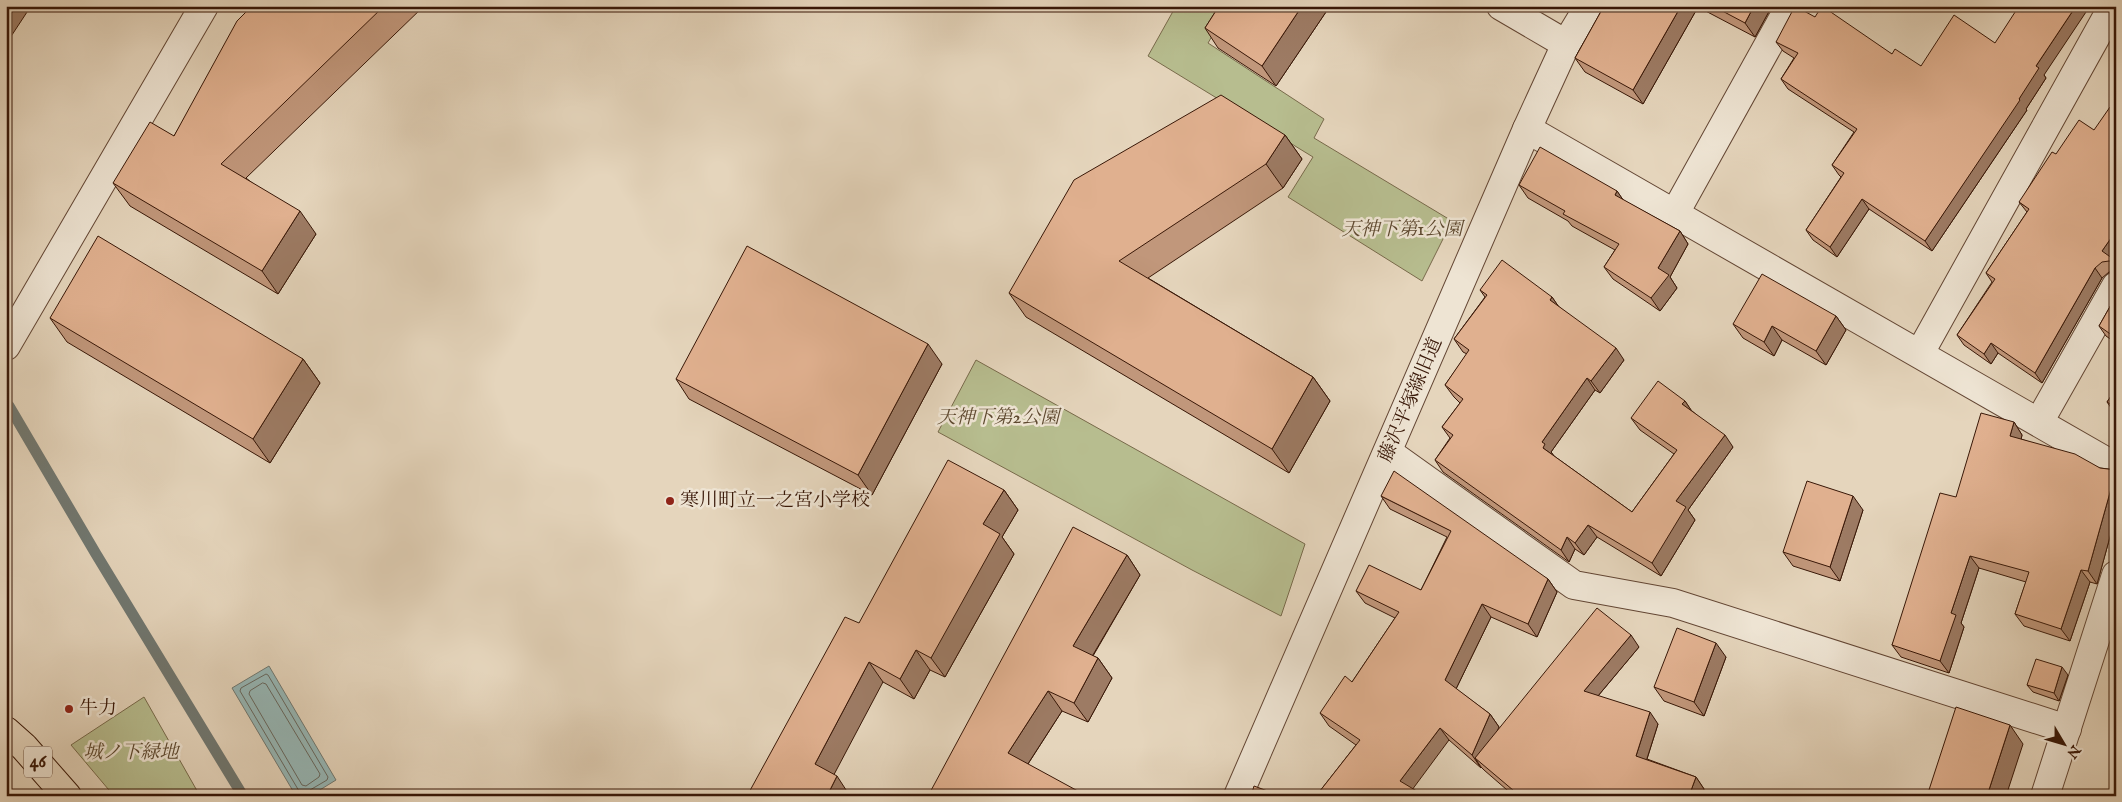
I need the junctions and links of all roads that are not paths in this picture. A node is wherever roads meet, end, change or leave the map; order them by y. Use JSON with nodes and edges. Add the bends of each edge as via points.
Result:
{"nodes":[{"id":1,"x":204,"y":6,"type":"edge"},
{"id":2,"x":1501,"y":6,"type":"edge"},
{"id":3,"x":1589,"y":6,"type":"edge"},
{"id":4,"x":1790,"y":6,"type":"edge"},
{"id":5,"x":2112,"y":6,"type":"edge"},
{"id":6,"x":1566,"y":44,"type":"junction"},
{"id":7,"x":1527,"y":129,"type":"junction"},
{"id":8,"x":1674,"y":213,"type":"junction"},
{"id":9,"x":2116,"y":286,"type":"edge"},
{"id":10,"x":6,"y":346,"type":"edge"},
{"id":11,"x":1920,"y":353,"type":"junction"},
{"id":12,"x":2038,"y":422,"type":"junction"},
{"id":13,"x":1388,"y":453,"type":"junction"},
{"id":14,"x":2116,"y":467,"type":"edge"},
{"id":15,"x":2116,"y":575,"type":"edge"},
{"id":16,"x":2067,"y":729,"type":"junction"},
{"id":17,"x":6,"y":731,"type":"edge"},
{"id":18,"x":67,"y":796,"type":"edge"},
{"id":19,"x":1238,"y":796,"type":"edge"},
{"id":20,"x":2046,"y":796,"type":"edge"}],
"edges":[{"from":1,"to":10,"type":"street"},
{"from":2,"to":6,"type":"street"},
{"from":3,"to":6,"type":"street","name":"藤沢平塚線旧道"},
{"from":4,"to":8,"type":"street"},
{"from":5,"to":11,"type":"street"},
{"from":6,"to":7,"type":"street","name":"藤沢平塚線旧道"},
{"from":7,"to":8,"type":"street"},
{"from":7,"to":13,"type":"street","name":"藤沢平塚線旧道"},
{"from":8,"to":11,"type":"street"},
{"from":9,"to":12,"type":"street"},
{"from":11,"to":12,"type":"street"},
{"from":12,"to":14,"type":"street"},
{"from":13,"to":16,"type":"street","via":[[1574,585],[1673,603]]},
{"from":13,"to":19,"type":"street","name":"藤沢平塚線旧道"},
{"from":15,"to":16,"type":"street"},
{"from":16,"to":20,"type":"street"},
{"from":17,"to":18,"type":"main road","number":"46"}]}
